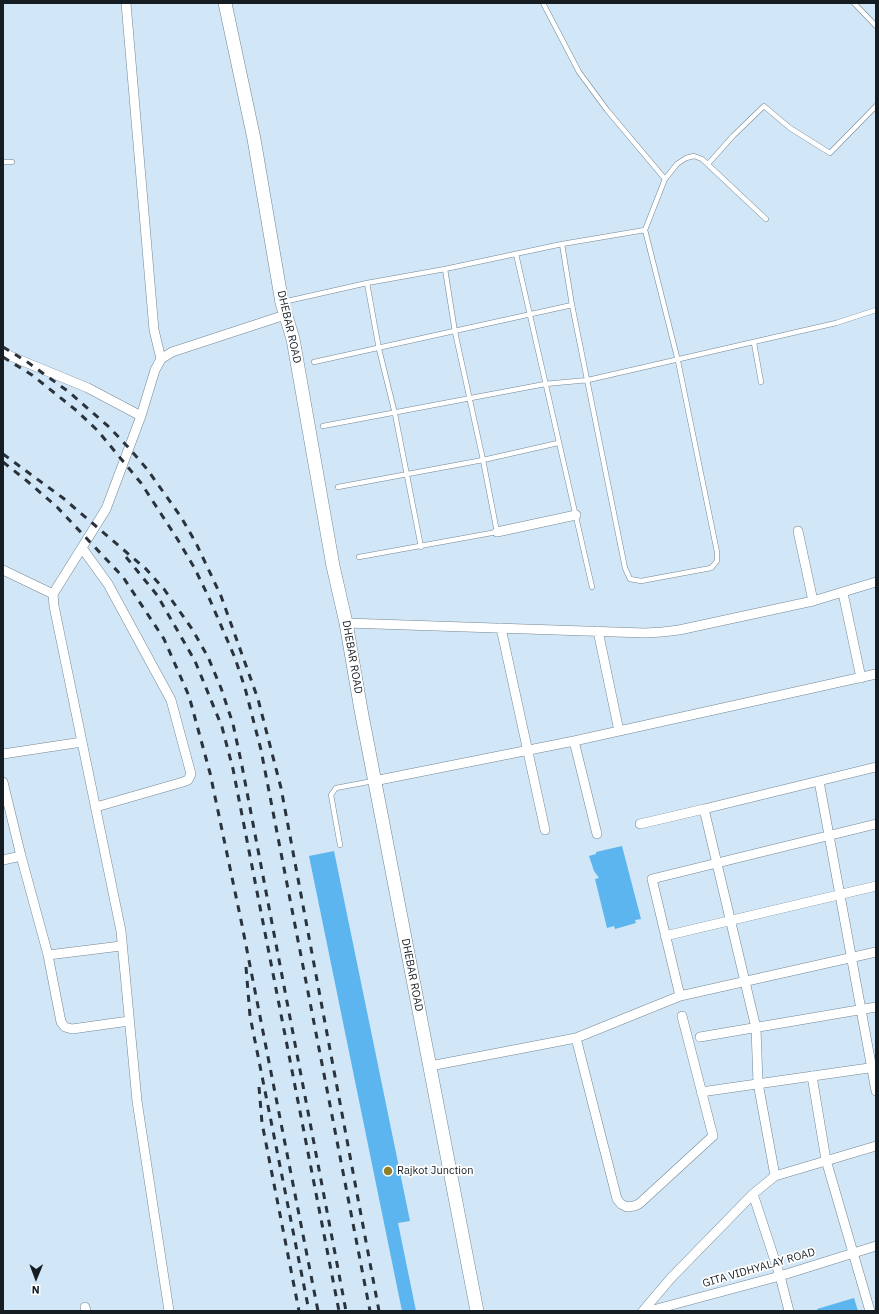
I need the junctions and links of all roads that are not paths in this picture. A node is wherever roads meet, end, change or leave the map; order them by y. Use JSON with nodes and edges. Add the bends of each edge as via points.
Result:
{"nodes":[{"id":1,"x":126,"y":3,"type":"edge"},
{"id":2,"x":225,"y":3,"type":"edge"},
{"id":3,"x":543,"y":3,"type":"edge"},
{"id":4,"x":854,"y":3,"type":"edge"},
{"id":5,"x":876,"y":26,"type":"edge"},
{"id":6,"x":876,"y":106,"type":"edge"},
{"id":7,"x":3,"y":162,"type":"edge"},
{"id":8,"x":12,"y":162,"type":"dead end"},
{"id":9,"x":708,"y":164,"type":"junction"},
{"id":10,"x":665,"y":179,"type":"junction"},
{"id":11,"x":766,"y":219,"type":"dead end"},
{"id":12,"x":645,"y":230,"type":"junction"},
{"id":13,"x":562,"y":244,"type":"junction"},
{"id":14,"x":516,"y":254,"type":"junction"},
{"id":15,"x":445,"y":269,"type":"junction"},
{"id":16,"x":367,"y":283,"type":"junction"},
{"id":17,"x":572,"y":305,"type":"junction"},
{"id":18,"x":284,"y":309,"type":"junction"},
{"id":19,"x":876,"y":310,"type":"edge"},
{"id":20,"x":530,"y":315,"type":"junction"},
{"id":21,"x":455,"y":332,"type":"junction"},
{"id":22,"x":754,"y":343,"type":"junction"},
{"id":23,"x":379,"y":349,"type":"junction"},
{"id":24,"x":3,"y":353,"type":"edge"},
{"id":25,"x":161,"y":359,"type":"junction"},
{"id":26,"x":678,"y":361,"type":"junction"},
{"id":27,"x":314,"y":362,"type":"dead end"},
{"id":28,"x":588,"y":380,"type":"junction"},
{"id":29,"x":761,"y":382,"type":"dead end"},
{"id":30,"x":545,"y":384,"type":"junction"},
{"id":31,"x":469,"y":399,"type":"junction"},
{"id":32,"x":395,"y":414,"type":"junction"},
{"id":33,"x":141,"y":416,"type":"junction"},
{"id":34,"x":323,"y":426,"type":"dead end"},
{"id":35,"x":558,"y":443,"type":"junction"},
{"id":36,"x":483,"y":460,"type":"junction"},
{"id":37,"x":406,"y":475,"type":"junction"},
{"id":38,"x":338,"y":487,"type":"dead end"},
{"id":39,"x":576,"y":516,"type":"junction"},
{"id":40,"x":798,"y":531,"type":"dead end"},
{"id":41,"x":497,"y":532,"type":"junction"},
{"id":42,"x":421,"y":547,"type":"junction"},
{"id":43,"x":82,"y":548,"type":"junction"},
{"id":44,"x":359,"y":557,"type":"dead end"},
{"id":45,"x":3,"y":570,"type":"edge"},
{"id":46,"x":876,"y":582,"type":"edge"},
{"id":47,"x":592,"y":586,"type":"dead end"},
{"id":48,"x":843,"y":593,"type":"junction"},
{"id":49,"x":53,"y":594,"type":"junction"},
{"id":50,"x":813,"y":601,"type":"junction"},
{"id":51,"x":346,"y":623,"type":"junction"},
{"id":52,"x":501,"y":628,"type":"junction"},
{"id":53,"x":598,"y":631,"type":"junction"},
{"id":54,"x":876,"y":674,"type":"edge"},
{"id":55,"x":861,"y":678,"type":"junction"},
{"id":56,"x":619,"y":731,"type":"junction"},
{"id":57,"x":574,"y":741,"type":"junction"},
{"id":58,"x":82,"y":742,"type":"junction"},
{"id":59,"x":529,"y":750,"type":"junction"},
{"id":60,"x":3,"y":754,"type":"edge"},
{"id":61,"x":876,"y":767,"type":"edge"},
{"id":62,"x":374,"y":781,"type":"junction"},
{"id":63,"x":819,"y":781,"type":"junction"},
{"id":64,"x":3,"y":782,"type":"edge"},
{"id":65,"x":96,"y":807,"type":"junction"},
{"id":66,"x":704,"y":809,"type":"junction"},
{"id":67,"x":640,"y":824,"type":"dead end"},
{"id":68,"x":876,"y":824,"type":"edge"},
{"id":69,"x":545,"y":830,"type":"dead end"},
{"id":70,"x":597,"y":834,"type":"dead end"},
{"id":71,"x":830,"y":836,"type":"junction"},
{"id":72,"x":340,"y":845,"type":"dead end"},
{"id":73,"x":21,"y":856,"type":"junction"},
{"id":74,"x":3,"y":860,"type":"edge"},
{"id":75,"x":718,"y":863,"type":"junction"},
{"id":76,"x":876,"y":886,"type":"edge"},
{"id":77,"x":841,"y":894,"type":"junction"},
{"id":78,"x":729,"y":920,"type":"junction"},
{"id":79,"x":665,"y":936,"type":"junction"},
{"id":80,"x":122,"y":946,"type":"junction"},
{"id":81,"x":876,"y":952,"type":"edge"},
{"id":82,"x":48,"y":955,"type":"junction"},
{"id":83,"x":852,"y":957,"type":"junction"},
{"id":84,"x":746,"y":982,"type":"junction"},
{"id":85,"x":680,"y":996,"type":"junction"},
{"id":86,"x":876,"y":1007,"type":"edge"},
{"id":87,"x":862,"y":1010,"type":"junction"},
{"id":88,"x":682,"y":1016,"type":"dead end"},
{"id":89,"x":129,"y":1021,"type":"junction"},
{"id":90,"x":756,"y":1028,"type":"junction"},
{"id":91,"x":700,"y":1037,"type":"dead end"},
{"id":92,"x":576,"y":1038,"type":"junction"},
{"id":93,"x":430,"y":1066,"type":"junction"},
{"id":94,"x":874,"y":1067,"type":"edge"},
{"id":95,"x":812,"y":1076,"type":"junction"},
{"id":96,"x":758,"y":1083,"type":"junction"},
{"id":97,"x":876,"y":1090,"type":"edge"},
{"id":98,"x":701,"y":1092,"type":"junction"},
{"id":99,"x":876,"y":1146,"type":"edge"},
{"id":100,"x":826,"y":1160,"type":"junction"},
{"id":101,"x":775,"y":1176,"type":"junction"},
{"id":102,"x":753,"y":1194,"type":"junction"},
{"id":103,"x":876,"y":1246,"type":"edge"},
{"id":104,"x":852,"y":1253,"type":"junction"},
{"id":105,"x":780,"y":1276,"type":"junction"},
{"id":106,"x":169,"y":1311,"type":"edge"},
{"id":107,"x":477,"y":1311,"type":"edge"},
{"id":108,"x":643,"y":1311,"type":"edge"},
{"id":109,"x":649,"y":1311,"type":"edge"},
{"id":110,"x":789,"y":1311,"type":"edge"},
{"id":111,"x":870,"y":1311,"type":"edge"}],
"edges":[{"from":1,"to":25,"type":"street","via":[[154,330]]},
{"from":2,"to":18,"type":"street","name":"DHEBAR ROAD","via":[[254,139]]},
{"from":3,"to":10,"type":"lane","via":[[579,72]]},
{"from":4,"to":5,"type":"lane"},
{"from":6,"to":9,"type":"lane","via":[[830,153],[790,128],[764,106]]},
{"from":7,"to":8,"type":"lane"},
{"from":9,"to":10,"type":"lane","via":[[702,158],[686,158],[677,164]]},
{"from":9,"to":11,"type":"lane"},
{"from":10,"to":12,"type":"lane"},
{"from":12,"to":13,"type":"lane"},
{"from":12,"to":26,"type":"lane"},
{"from":13,"to":14,"type":"lane"},
{"from":13,"to":17,"type":"lane"},
{"from":14,"to":15,"type":"lane"},
{"from":14,"to":20,"type":"lane"},
{"from":15,"to":16,"type":"lane"},
{"from":15,"to":21,"type":"lane"},
{"from":16,"to":18,"type":"lane"},
{"from":16,"to":23,"type":"lane"},
{"from":17,"to":20,"type":"lane"},
{"from":17,"to":28,"type":"lane"},
{"from":18,"to":25,"type":"street","via":[[172,352]]},
{"from":18,"to":51,"type":"street","name":"DHEBAR ROAD","via":[[294,339],[333,566]]},
{"from":19,"to":22,"type":"lane","via":[[836,323]]},
{"from":20,"to":21,"type":"lane"},
{"from":20,"to":30,"type":"lane"},
{"from":21,"to":23,"type":"lane"},
{"from":21,"to":31,"type":"lane"},
{"from":22,"to":26,"type":"lane"},
{"from":22,"to":29,"type":"lane"},
{"from":23,"to":27,"type":"lane"},
{"from":23,"to":32,"type":"lane"},
{"from":24,"to":33,"type":"street","via":[[82,386]]},
{"from":25,"to":33,"type":"street","via":[[154,370]]},
{"from":26,"to":28,"type":"lane"},
{"from":26,"to":28,"type":"lane","via":[[717,552],[717,561],[711,568],[641,581],[630,578],[625,568]]},
{"from":28,"to":30,"type":"lane"},
{"from":30,"to":31,"type":"lane"},
{"from":30,"to":35,"type":"lane"},
{"from":31,"to":32,"type":"lane"},
{"from":31,"to":36,"type":"lane"},
{"from":32,"to":34,"type":"lane"},
{"from":32,"to":37,"type":"lane"},
{"from":33,"to":43,"type":"street","via":[[106,509]]},
{"from":35,"to":36,"type":"lane"},
{"from":35,"to":39,"type":"lane"},
{"from":36,"to":37,"type":"lane"},
{"from":36,"to":41,"type":"lane"},
{"from":37,"to":38,"type":"lane"},
{"from":37,"to":42,"type":"lane"},
{"from":39,"to":41,"type":"street"},
{"from":39,"to":47,"type":"lane"},
{"from":40,"to":50,"type":"street"},
{"from":41,"to":42,"type":"lane"},
{"from":42,"to":44,"type":"lane"},
{"from":43,"to":49,"type":"street"},
{"from":43,"to":65,"type":"street","via":[[108,584],[171,700],[191,774],[188,780],[183,782]]},
{"from":45,"to":49,"type":"street"},
{"from":46,"to":48,"type":"street"},
{"from":48,"to":50,"type":"street"},
{"from":48,"to":55,"type":"street"},
{"from":49,"to":58,"type":"street"},
{"from":50,"to":53,"type":"street","via":[[679,630],[645,633]]},
{"from":51,"to":52,"type":"street"},
{"from":51,"to":62,"type":"street","name":"DHEBAR ROAD"},
{"from":52,"to":53,"type":"street"},
{"from":52,"to":59,"type":"street"},
{"from":53,"to":56,"type":"street"},
{"from":54,"to":55,"type":"street"},
{"from":55,"to":56,"type":"street"},
{"from":56,"to":57,"type":"street"},
{"from":57,"to":59,"type":"street"},
{"from":57,"to":70,"type":"street"},
{"from":58,"to":60,"type":"street"},
{"from":58,"to":65,"type":"street"},
{"from":59,"to":62,"type":"street"},
{"from":59,"to":69,"type":"street"},
{"from":61,"to":63,"type":"street"},
{"from":62,"to":72,"type":"lane","via":[[336,788],[331,795]]},
{"from":62,"to":93,"type":"street","name":"DHEBAR ROAD"},
{"from":63,"to":66,"type":"street"},
{"from":63,"to":71,"type":"street"},
{"from":64,"to":73,"type":"street"},
{"from":65,"to":80,"type":"street"},
{"from":66,"to":67,"type":"street"},
{"from":66,"to":75,"type":"street"},
{"from":68,"to":71,"type":"street"},
{"from":71,"to":75,"type":"street"},
{"from":71,"to":77,"type":"street"},
{"from":73,"to":74,"type":"street"},
{"from":73,"to":82,"type":"street"},
{"from":75,"to":78,"type":"street"},
{"from":75,"to":79,"type":"street","via":[[652,879]]},
{"from":76,"to":77,"type":"street"},
{"from":77,"to":78,"type":"street"},
{"from":77,"to":83,"type":"street"},
{"from":78,"to":79,"type":"street"},
{"from":78,"to":84,"type":"street"},
{"from":79,"to":85,"type":"street"},
{"from":80,"to":82,"type":"street"},
{"from":80,"to":89,"type":"street"},
{"from":81,"to":83,"type":"street"},
{"from":82,"to":89,"type":"street","via":[[61,1022],[65,1028],[72,1030]]},
{"from":83,"to":84,"type":"street"},
{"from":83,"to":87,"type":"street"},
{"from":84,"to":85,"type":"street"},
{"from":84,"to":90,"type":"street"},
{"from":85,"to":92,"type":"street"},
{"from":86,"to":87,"type":"street"},
{"from":87,"to":90,"type":"street"},
{"from":87,"to":94,"type":"street"},
{"from":88,"to":98,"type":"street"},
{"from":89,"to":106,"type":"street","via":[[137,1101]]},
{"from":90,"to":91,"type":"street"},
{"from":90,"to":96,"type":"street"},
{"from":92,"to":93,"type":"street"},
{"from":92,"to":98,"type":"street","via":[[617,1199],[627,1207],[639,1204],[713,1136]]},
{"from":93,"to":107,"type":"street","name":"DHEBAR ROAD"},
{"from":94,"to":95,"type":"street"},
{"from":94,"to":97,"type":"street"},
{"from":95,"to":96,"type":"street"},
{"from":95,"to":100,"type":"street"},
{"from":96,"to":98,"type":"street"},
{"from":96,"to":101,"type":"street"},
{"from":99,"to":100,"type":"street"},
{"from":100,"to":101,"type":"street"},
{"from":100,"to":104,"type":"street"},
{"from":101,"to":102,"type":"street"},
{"from":102,"to":105,"type":"street"},
{"from":102,"to":108,"type":"street","via":[[671,1278]]},
{"from":103,"to":104,"type":"street","name":"GITA VIDHYALAY ROAD"},
{"from":104,"to":105,"type":"street","name":"GITA VIDHYALAY ROAD"},
{"from":104,"to":111,"type":"street"},
{"from":105,"to":109,"type":"street","name":"GITA VIDHYALAY ROAD"},
{"from":105,"to":110,"type":"street"}]}
